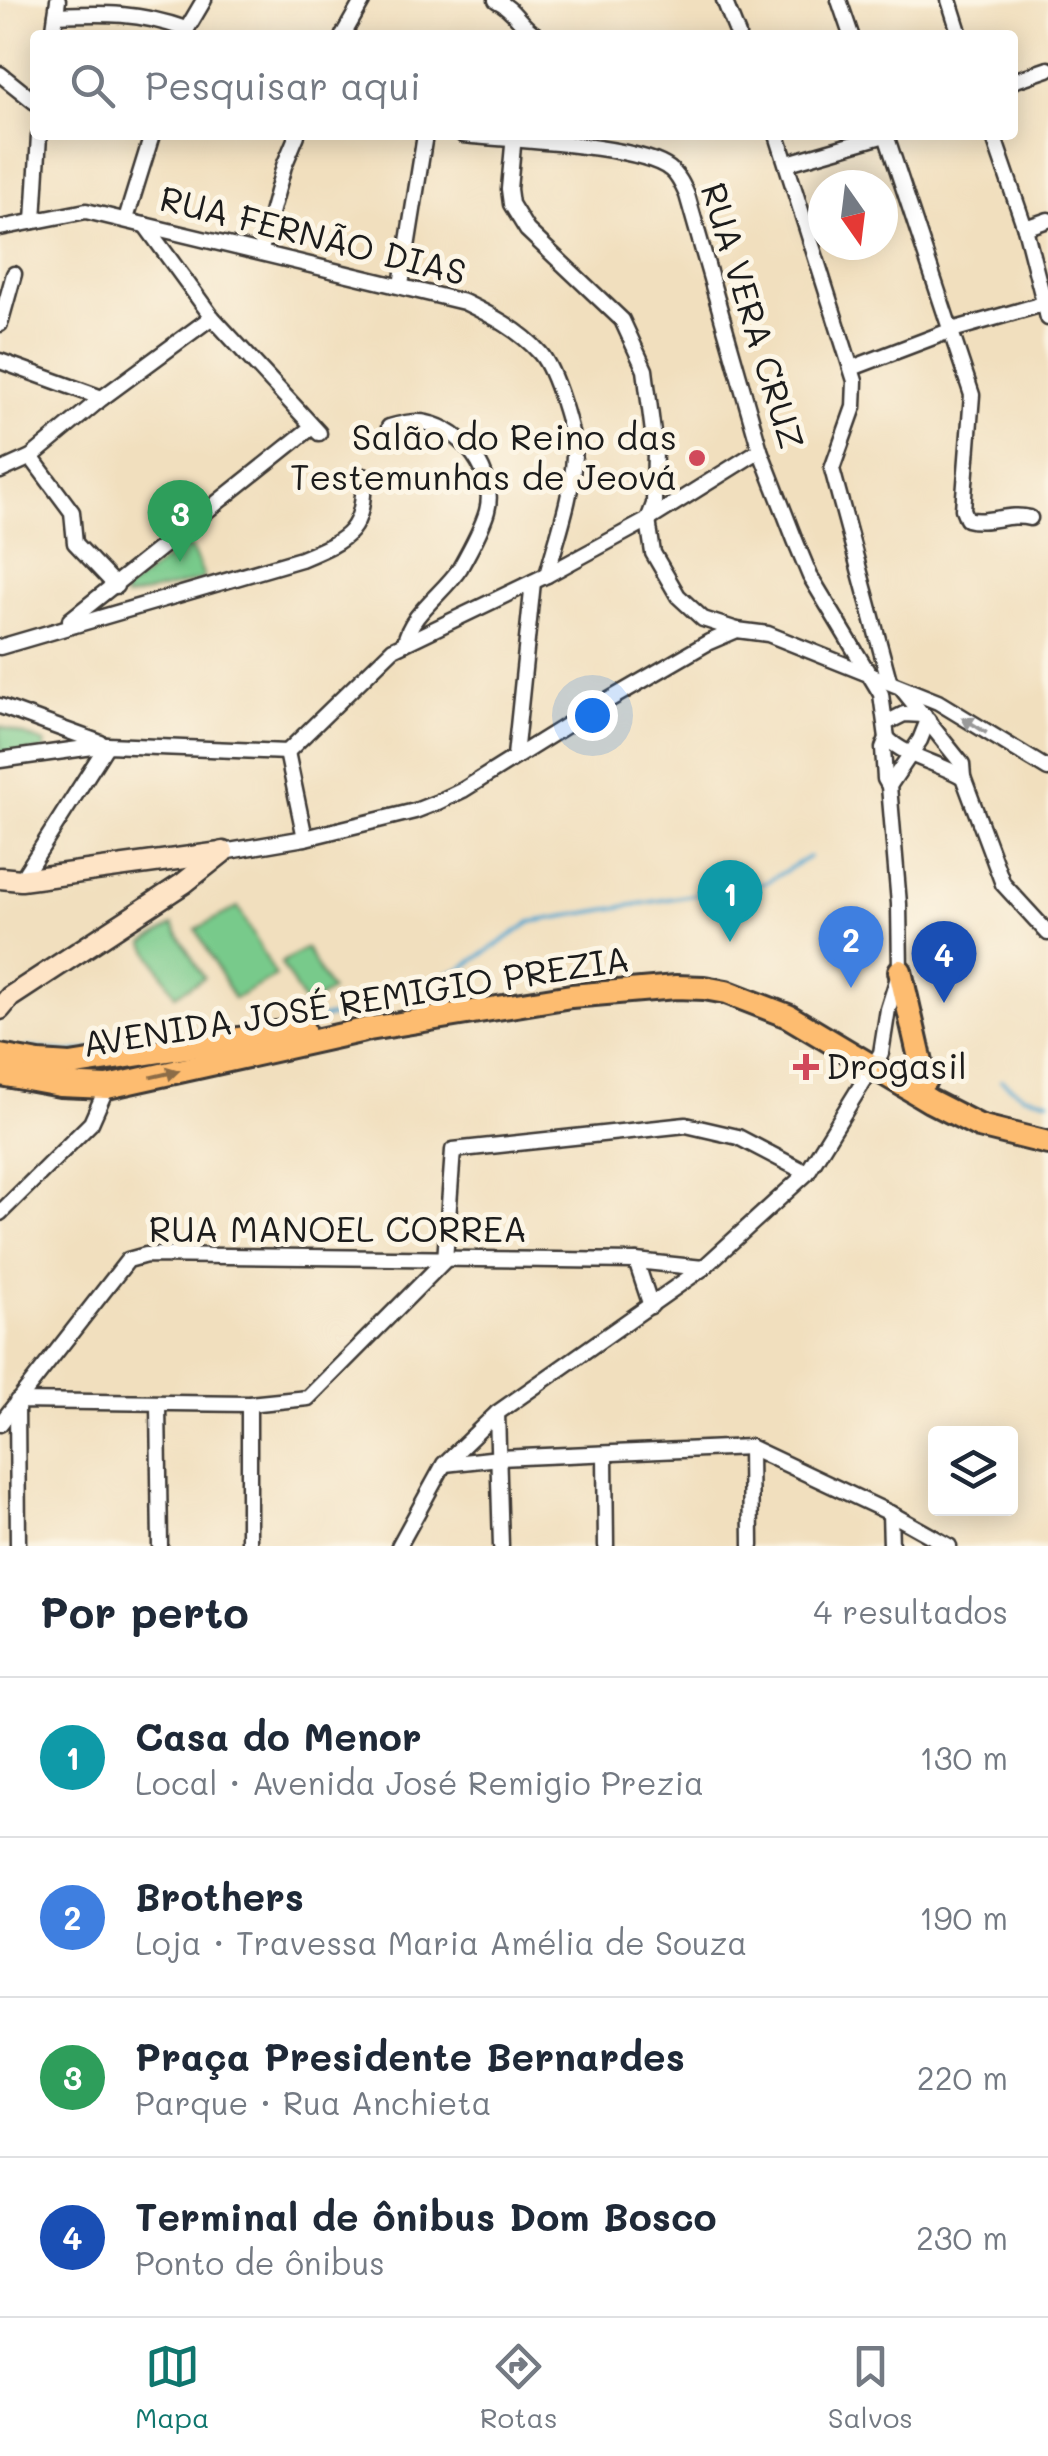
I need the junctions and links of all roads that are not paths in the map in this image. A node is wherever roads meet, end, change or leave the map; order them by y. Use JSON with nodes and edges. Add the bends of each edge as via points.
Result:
{"nodes":[{"id":1,"x":204,"y":0,"type":"edge"},
{"id":2,"x":362,"y":0,"type":"edge"},
{"id":3,"x":496,"y":0,"type":"edge"},
{"id":4,"x":724,"y":0,"type":"edge"},
{"id":5,"x":839,"y":0,"type":"edge"},
{"id":6,"x":949,"y":0,"type":"edge"},
{"id":7,"x":57,"y":7,"type":"edge"},
{"id":8,"x":181,"y":30,"type":"edge"},
{"id":9,"x":186,"y":30,"type":"edge"},
{"id":10,"x":345,"y":30,"type":"edge"},
{"id":11,"x":529,"y":30,"type":"edge"},
{"id":12,"x":736,"y":30,"type":"edge"},
{"id":13,"x":849,"y":30,"type":"edge"},
{"id":14,"x":958,"y":30,"type":"edge"},
{"id":15,"x":1048,"y":69,"type":"edge"},
{"id":16,"x":0,"y":74,"type":"edge"},
{"id":17,"x":1018,"y":79,"type":"edge"},
{"id":18,"x":30,"y":98,"type":"edge"},
{"id":19,"x":39,"y":140,"type":"edge"},
{"id":20,"x":150,"y":140,"type":"edge"},
{"id":21,"x":294,"y":140,"type":"edge"},
{"id":22,"x":424,"y":140,"type":"edge"},
{"id":23,"x":513,"y":140,"type":"edge"},
{"id":24,"x":529,"y":140,"type":"edge"},
{"id":25,"x":779,"y":140,"type":"edge"},
{"id":26,"x":868,"y":140,"type":"edge"},
{"id":27,"x":888,"y":140,"type":"edge"},
{"id":28,"x":995,"y":140,"type":"edge"},
{"id":29,"x":788,"y":163,"type":"junction"},
{"id":30,"x":126,"y":219,"type":"junction"},
{"id":31,"x":1048,"y":220,"type":"edge"},
{"id":32,"x":34,"y":222,"type":"junction"},
{"id":33,"x":145,"y":226,"type":"junction"},
{"id":34,"x":0,"y":228,"type":"edge"},
{"id":35,"x":1025,"y":228,"type":"junction"},
{"id":36,"x":261,"y":250,"type":"junction"},
{"id":37,"x":14,"y":274,"type":"dead end"},
{"id":38,"x":401,"y":285,"type":"junction"},
{"id":39,"x":1046,"y":311,"type":"edge"},
{"id":40,"x":212,"y":316,"type":"junction"},
{"id":41,"x":0,"y":324,"type":"edge"},
{"id":42,"x":952,"y":330,"type":"junction"},
{"id":43,"x":0,"y":362,"type":"edge"},
{"id":44,"x":852,"y":368,"type":"junction"},
{"id":45,"x":102,"y":398,"type":"junction"},
{"id":46,"x":388,"y":427,"type":"dead end"},
{"id":47,"x":760,"y":450,"type":"junction"},
{"id":48,"x":31,"y":457,"type":"junction"},
{"id":49,"x":0,"y":472,"type":"edge"},
{"id":50,"x":364,"y":476,"type":"dead end"},
{"id":51,"x":1030,"y":518,"type":"dead end"},
{"id":52,"x":648,"y":520,"type":"junction"},
{"id":53,"x":540,"y":579,"type":"junction"},
{"id":54,"x":116,"y":586,"type":"junction"},
{"id":55,"x":60,"y":628,"type":"junction"},
{"id":56,"x":737,"y":630,"type":"junction"},
{"id":57,"x":404,"y":642,"type":"junction"},
{"id":58,"x":0,"y":646,"type":"edge"},
{"id":59,"x":866,"y":672,"type":"junction"},
{"id":60,"x":893,"y":682,"type":"junction"},
{"id":61,"x":0,"y":706,"type":"edge"},
{"id":62,"x":926,"y":717,"type":"junction"},
{"id":63,"x":886,"y":730,"type":"junction"},
{"id":64,"x":107,"y":745,"type":"junction"},
{"id":65,"x":288,"y":752,"type":"junction"},
{"id":66,"x":912,"y":752,"type":"junction"},
{"id":67,"x":516,"y":756,"type":"junction"},
{"id":68,"x":0,"y":760,"type":"edge"},
{"id":69,"x":1048,"y":770,"type":"edge"},
{"id":70,"x":963,"y":777,"type":"junction"},
{"id":71,"x":889,"y":786,"type":"junction"},
{"id":72,"x":305,"y":838,"type":"junction"},
{"id":73,"x":223,"y":852,"type":"junction"},
{"id":74,"x":176,"y":858,"type":"junction"},
{"id":75,"x":10,"y":879,"type":"edge"},
{"id":76,"x":184,"y":882,"type":"junction"},
{"id":77,"x":1048,"y":933,"type":"edge"},
{"id":78,"x":900,"y":971,"type":"junction"},
{"id":79,"x":0,"y":1010,"type":"edge"},
{"id":80,"x":0,"y":1056,"type":"edge"},
{"id":81,"x":878,"y":1060,"type":"junction"},
{"id":82,"x":0,"y":1074,"type":"edge"},
{"id":83,"x":925,"y":1080,"type":"junction"},
{"id":84,"x":107,"y":1087,"type":"junction"},
{"id":85,"x":1048,"y":1131,"type":"edge"},
{"id":86,"x":1048,"y":1143,"type":"edge"},
{"id":87,"x":807,"y":1173,"type":"junction"},
{"id":88,"x":0,"y":1214,"type":"edge"},
{"id":89,"x":445,"y":1260,"type":"junction"},
{"id":90,"x":636,"y":1261,"type":"junction"},
{"id":91,"x":703,"y":1268,"type":"junction"},
{"id":92,"x":651,"y":1306,"type":"junction"},
{"id":93,"x":17,"y":1401,"type":"junction"},
{"id":94,"x":158,"y":1404,"type":"junction"},
{"id":95,"x":249,"y":1404,"type":"junction"},
{"id":96,"x":497,"y":1413,"type":"junction"},
{"id":97,"x":0,"y":1424,"type":"edge"},
{"id":98,"x":750,"y":1447,"type":"junction"},
{"id":99,"x":604,"y":1456,"type":"junction"},
{"id":100,"x":499,"y":1458,"type":"junction"},
{"id":101,"x":444,"y":1464,"type":"junction"},
{"id":102,"x":890,"y":1513,"type":"junction"},
{"id":103,"x":18,"y":1546,"type":"edge"},
{"id":104,"x":160,"y":1546,"type":"edge"},
{"id":105,"x":249,"y":1546,"type":"edge"},
{"id":106,"x":399,"y":1546,"type":"edge"},
{"id":107,"x":501,"y":1546,"type":"edge"},
{"id":108,"x":606,"y":1546,"type":"edge"},
{"id":109,"x":751,"y":1546,"type":"edge"},
{"id":110,"x":891,"y":1546,"type":"edge"},
{"id":111,"x":949,"y":1546,"type":"edge"}],
"edges":[{"from":1,"to":9,"type":"street"},
{"from":2,"to":10,"type":"street"},
{"from":3,"to":11,"type":"street"},
{"from":4,"to":12,"type":"street"},
{"from":5,"to":13,"type":"street"},
{"from":6,"to":14,"type":"street"},
{"from":7,"to":8,"type":"street","via":[[122,12]]},
{"from":15,"to":17,"type":"street"},
{"from":16,"to":18,"type":"street"},
{"from":19,"to":32,"type":"street"},
{"from":20,"to":30,"type":"street"},
{"from":21,"to":36,"type":"street"},
{"from":22,"to":38,"type":"street"},
{"from":23,"to":52,"type":"street","via":[[511,204],[527,230],[622,320],[645,370],[655,448]]},
{"from":24,"to":47,"type":"street","name":"RUA VERA CRUZ","via":[[623,152],[674,171],[697,222]]},
{"from":25,"to":29,"type":"street"},
{"from":26,"to":29,"type":"street"},
{"from":27,"to":42,"type":"street"},
{"from":28,"to":35,"type":"street"},
{"from":29,"to":44,"type":"street"},
{"from":30,"to":32,"type":"street","name":"RUA FERNÃO DIAS","via":[[86,210]]},
{"from":30,"to":33,"type":"street","name":"RUA FERNÃO DIAS"},
{"from":31,"to":35,"type":"street"},
{"from":32,"to":34,"type":"street","name":"RUA FERNÃO DIAS"},
{"from":33,"to":36,"type":"street","name":"RUA FERNÃO DIAS"},
{"from":33,"to":40,"type":"street"},
{"from":35,"to":39,"type":"street"},
{"from":36,"to":38,"type":"street","name":"RUA FERNÃO DIAS"},
{"from":37,"to":41,"type":"street"},
{"from":38,"to":53,"type":"street","name":"RUA FERNÃO DIAS","via":[[499,319],[542,355],[574,454]]},
{"from":39,"to":42,"type":"street"},
{"from":40,"to":45,"type":"street"},
{"from":40,"to":54,"type":"street","via":[[316,430]]},
{"from":42,"to":44,"type":"street"},
{"from":42,"to":51,"type":"street","via":[[972,395],[963,509],[976,522]]},
{"from":43,"to":45,"type":"street"},
{"from":44,"to":60,"type":"street","via":[[854,407],[832,469]]},
{"from":45,"to":48,"type":"street"},
{"from":46,"to":57,"type":"street","via":[[424,422],[448,430],[472,452],[488,493],[487,512],[459,569]]},
{"from":47,"to":52,"type":"street"},
{"from":47,"to":59,"type":"street","name":"RUA VERA CRUZ","via":[[810,576]]},
{"from":48,"to":49,"type":"street"},
{"from":48,"to":54,"type":"street","via":[[72,512],[74,543]]},
{"from":50,"to":55,"type":"street","via":[[363,510],[333,546]]},
{"from":52,"to":53,"type":"street"},
{"from":52,"to":56,"type":"street","via":[[653,553],[678,596],[703,619]]},
{"from":53,"to":57,"type":"street"},
{"from":53,"to":67,"type":"street","name":"RUA FERNÃO DIAS"},
{"from":54,"to":55,"type":"street"},
{"from":55,"to":58,"type":"street"},
{"from":56,"to":59,"type":"street","via":[[768,634]]},
{"from":56,"to":67,"type":"street"},
{"from":57,"to":65,"type":"street"},
{"from":59,"to":60,"type":"street"},
{"from":59,"to":63,"type":"street","name":"RUA VERA CRUZ","via":[[881,694]]},
{"from":60,"to":62,"type":"street"},
{"from":69,"to":60,"type":"street","one_way":true},
{"from":61,"to":64,"type":"street"},
{"from":62,"to":63,"type":"street","via":[[904,714]]},
{"from":62,"to":66,"type":"street"},
{"from":62,"to":70,"type":"street","via":[[962,764]]},
{"from":63,"to":66,"type":"street","via":[[895,746]]},
{"from":63,"to":71,"type":"street","name":"RUA VERA CRUZ"},
{"from":64,"to":65,"type":"street"},
{"from":64,"to":68,"type":"street"},
{"from":64,"to":75,"type":"street"},
{"from":65,"to":72,"type":"street"},
{"from":66,"to":70,"type":"street"},
{"from":66,"to":71,"type":"street"},
{"from":67,"to":72,"type":"street","via":[[415,811]]},
{"from":70,"to":77,"type":"street","via":[[1004,884]]},
{"from":71,"to":78,"type":"street","name":"RUA VERA CRUZ"},
{"from":72,"to":73,"type":"street"},
{"from":73,"to":74,"type":"street"},
{"from":73,"to":76,"type":"street"},
{"from":74,"to":75,"type":"street"},
{"from":74,"to":76,"type":"street"},
{"from":76,"to":79,"type":"street"},
{"from":78,"to":81,"type":"street","name":"RUA VERA CRUZ"},
{"from":78,"to":83,"type":"main road"},
{"from":80,"to":81,"type":"main road","name":"AVENIDA JOSÉ REMIGIO PREZIA","via":[[38,1064],[98,1062],[606,982],[668,978],[730,981],[788,1004]]},
{"from":81,"to":83,"type":"main road","name":"AVENIDA JOSÉ REMIGIO PREZIA"},
{"from":84,"to":81,"type":"main road","name":"AVENIDA JOSÉ REMIGIO PREZIA","one_way":true,"via":[[369,1029],[572,996],[676,987],[726,992],[760,1004]]},
{"from":81,"to":86,"type":"main road","name":"AVENIDA JOSÉ REMIGIO PREZIA","via":[[979,1126]]},
{"from":81,"to":87,"type":"street"},
{"from":82,"to":84,"type":"main road","name":"AVENIDA JOSÉ REMIGIO PREZIA"},
{"from":83,"to":85,"type":"main road","name":"AVENIDA JOSÉ REMIGIO PREZIA","via":[[995,1118]]},
{"from":84,"to":88,"type":"street","via":[[91,1123]]},
{"from":87,"to":89,"type":"street","via":[[738,1137],[686,1126],[453,1150]]},
{"from":87,"to":91,"type":"street"},
{"from":89,"to":90,"type":"street","name":"RUA MANOEL CORREA"},
{"from":89,"to":93,"type":"street","name":"RUA MANOEL CORREA","via":[[128,1260]]},
{"from":89,"to":95,"type":"street","via":[[308,1398]]},
{"from":90,"to":91,"type":"street","name":"RUA MANOEL CORREA"},
{"from":90,"to":92,"type":"street"},
{"from":91,"to":92,"type":"street"},
{"from":92,"to":96,"type":"street"},
{"from":93,"to":94,"type":"street"},
{"from":93,"to":97,"type":"street","name":"RUA MANOEL CORREA"},
{"from":93,"to":103,"type":"street"},
{"from":94,"to":95,"type":"street"},
{"from":94,"to":104,"type":"street"},
{"from":95,"to":105,"type":"street"},
{"from":96,"to":100,"type":"street"},
{"from":96,"to":101,"type":"street"},
{"from":98,"to":99,"type":"street"},
{"from":98,"to":102,"type":"street"},
{"from":98,"to":109,"type":"street"},
{"from":99,"to":100,"type":"street"},
{"from":99,"to":108,"type":"street"},
{"from":100,"to":101,"type":"street"},
{"from":100,"to":107,"type":"street"},
{"from":101,"to":106,"type":"street"},
{"from":102,"to":110,"type":"street"},
{"from":102,"to":111,"type":"street"}]}
